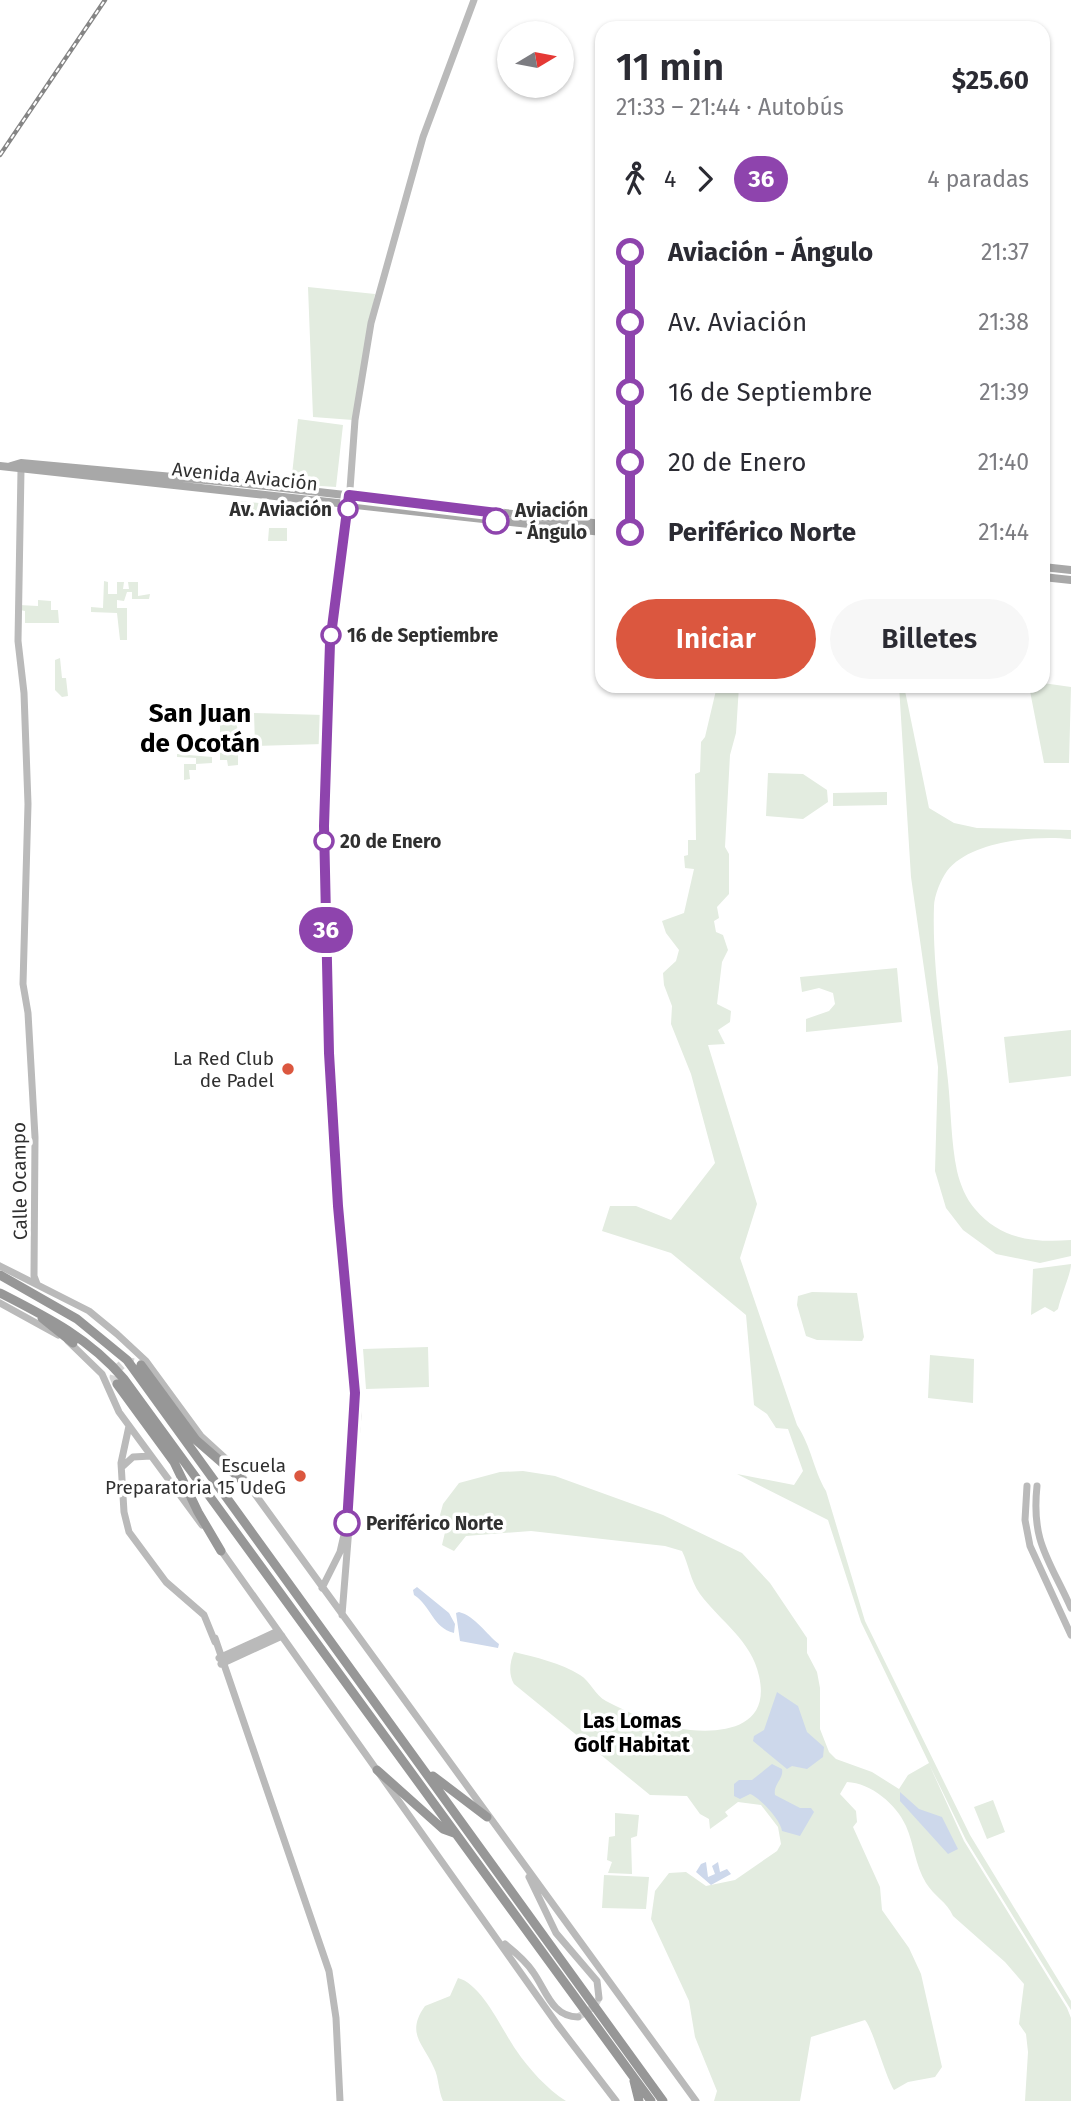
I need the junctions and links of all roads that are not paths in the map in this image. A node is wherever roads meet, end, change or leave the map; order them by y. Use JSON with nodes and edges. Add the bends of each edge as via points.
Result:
{"nodes":[{"id":1,"x":474,"y":0,"type":"edge"},
{"id":2,"x":0,"y":466,"type":"edge"},
{"id":3,"x":11,"y":466,"type":"junction"},
{"id":4,"x":21,"y":470,"type":"junction"},
{"id":5,"x":349,"y":499,"type":"junction"},
{"id":6,"x":497,"y":517,"type":"junction"},
{"id":7,"x":595,"y":524,"type":"edge"},
{"id":8,"x":595,"y":531,"type":"edge"},
{"id":9,"x":1050,"y":568,"type":"edge"},
{"id":10,"x":1071,"y":570,"type":"edge"},
{"id":11,"x":1050,"y":578,"type":"edge"},
{"id":12,"x":1071,"y":580,"type":"edge"},
{"id":13,"x":35,"y":1264,"type":"junction"},
{"id":14,"x":0,"y":1266,"type":"edge"},
{"id":15,"x":0,"y":1275,"type":"edge"},
{"id":16,"x":23,"y":1278,"type":"junction"},
{"id":17,"x":37,"y":1284,"type":"junction"},
{"id":18,"x":0,"y":1293,"type":"edge"},
{"id":19,"x":17,"y":1301,"type":"junction"},
{"id":20,"x":0,"y":1303,"type":"edge"},
{"id":21,"x":73,"y":1343,"type":"junction"},
{"id":22,"x":141,"y":1365,"type":"dead end"},
{"id":23,"x":117,"y":1384,"type":"dead end"},
{"id":24,"x":355,"y":1393,"type":"junction"},
{"id":25,"x":129,"y":1425,"type":"junction"},
{"id":26,"x":151,"y":1456,"type":"junction"},
{"id":27,"x":122,"y":1467,"type":"junction"},
{"id":28,"x":250,"y":1487,"type":"junction"},
{"id":29,"x":1025,"y":1509,"type":"junction"},
{"id":30,"x":1034,"y":1510,"type":"junction"},
{"id":31,"x":221,"y":1551,"type":"junction"},
{"id":32,"x":322,"y":1588,"type":"junction"},
{"id":33,"x":1070,"y":1604,"type":"edge"},
{"id":34,"x":1058,"y":1607,"type":"junction"},
{"id":35,"x":342,"y":1615,"type":"junction"},
{"id":36,"x":280,"y":1634,"type":"junction"},
{"id":37,"x":1071,"y":1635,"type":"edge"},
{"id":38,"x":222,"y":1661,"type":"junction"},
{"id":39,"x":377,"y":1770,"type":"junction"},
{"id":40,"x":425,"y":1770,"type":"junction"},
{"id":41,"x":487,"y":1817,"type":"junction"},
{"id":42,"x":455,"y":1834,"type":"junction"},
{"id":43,"x":526,"y":1869,"type":"junction"},
{"id":44,"x":495,"y":1936,"type":"junction"},
{"id":45,"x":599,"y":1998,"type":"dead end"},
{"id":46,"x":579,"y":2017,"type":"dead end"},
{"id":47,"x":633,"y":2076,"type":"junction"},
{"id":48,"x":340,"y":2101,"type":"edge"},
{"id":49,"x":616,"y":2101,"type":"edge"},
{"id":50,"x":639,"y":2101,"type":"edge"},
{"id":51,"x":651,"y":2101,"type":"edge"},
{"id":52,"x":663,"y":2101,"type":"edge"},
{"id":53,"x":696,"y":2101,"type":"edge"}],
"edges":[{"from":1,"to":5,"type":"main road","via":[[423,137],[371,323],[355,421]]},
{"from":2,"to":3,"type":"main road","name":"Avenida Aviación"},
{"from":3,"to":4,"type":"main road","name":"Avenida Aviación"},
{"from":3,"to":5,"type":"main road","name":"Avenida Aviación","via":[[21,463],[121,472]]},
{"from":4,"to":5,"type":"main road","name":"Avenida Aviación"},
{"from":4,"to":13,"type":"main road","name":"Calle Ocampo","via":[[18,641],[28,804],[23,984],[35,1137]]},
{"from":5,"to":6,"type":"main road","name":"Avenida Aviación"},
{"from":5,"to":24,"type":"main road","via":[[330,643],[324,849],[329,1053]]},
{"from":6,"to":7,"type":"main road","name":"Avenida Aviación"},
{"from":6,"to":8,"type":"main road","name":"Avenida Aviación"},
{"from":9,"to":10,"type":"main road"},
{"from":11,"to":12,"type":"main road"},
{"from":13,"to":16,"type":"main road","name":"Calle Ocampo"},
{"from":13,"to":17,"type":"main road","name":"Calle Ocampo"},
{"from":14,"to":16,"type":"main road"},
{"from":15,"to":40,"type":"highway","via":[[77,1319],[127,1360]]},
{"from":16,"to":17,"type":"main road"},
{"from":17,"to":28,"type":"main road","via":[[89,1311],[146,1361],[201,1436]]},
{"from":18,"to":19,"type":"highway"},
{"from":19,"to":21,"type":"highway"},
{"from":19,"to":42,"type":"highway","via":[[85,1340],[124,1380]]},
{"from":20,"to":21,"type":"main road"},
{"from":21,"to":25,"type":"main road","via":[[102,1374]]},
{"from":22,"to":28,"type":"highway","via":[[196,1440]]},
{"from":23,"to":31,"type":"highway","via":[[174,1462]]},
{"from":24,"to":32,"type":"main road","via":[[347,1523],[340,1552]]},
{"from":24,"to":35,"type":"main road","via":[[357,1448]]},
{"from":25,"to":26,"type":"main road"},
{"from":25,"to":27,"type":"main road"},
{"from":26,"to":27,"type":"main road","via":[[133,1457]]},
{"from":26,"to":31,"type":"main road"},
{"from":27,"to":38,"type":"main road","via":[[129,1532],[166,1582],[200,1609]]},
{"from":28,"to":32,"type":"main road"},
{"from":29,"to":30,"type":"main road"},
{"from":29,"to":30,"type":"main road","via":[[1026,1488],[1036,1489]]},
{"from":29,"to":34,"type":"main road","via":[[1030,1546]]},
{"from":30,"to":33,"type":"main road","via":[[1037,1536]]},
{"from":31,"to":36,"type":"main road"},
{"from":32,"to":35,"type":"main road"},
{"from":33,"to":34,"type":"main road","via":[[1062,1601]]},
{"from":34,"to":37,"type":"main road"},
{"from":35,"to":41,"type":"main road"},
{"from":36,"to":38,"type":"main road"},
{"from":36,"to":39,"type":"main road"},
{"from":38,"to":48,"type":"main road","via":[[329,1971],[337,2018]]},
{"from":39,"to":42,"type":"highway","via":[[443,1829]]},
{"from":39,"to":44,"type":"main road"},
{"from":40,"to":41,"type":"highway"},
{"from":40,"to":52,"type":"highway"},
{"from":41,"to":43,"type":"main road"},
{"from":42,"to":47,"type":"highway"},
{"from":43,"to":45,"type":"main road","via":[[556,1933],[597,1981]]},
{"from":43,"to":53,"type":"main road"},
{"from":44,"to":46,"type":"main road","via":[[532,1970],[553,2006]]},
{"from":44,"to":49,"type":"main road"},
{"from":47,"to":50,"type":"highway"},
{"from":47,"to":51,"type":"highway"}]}
